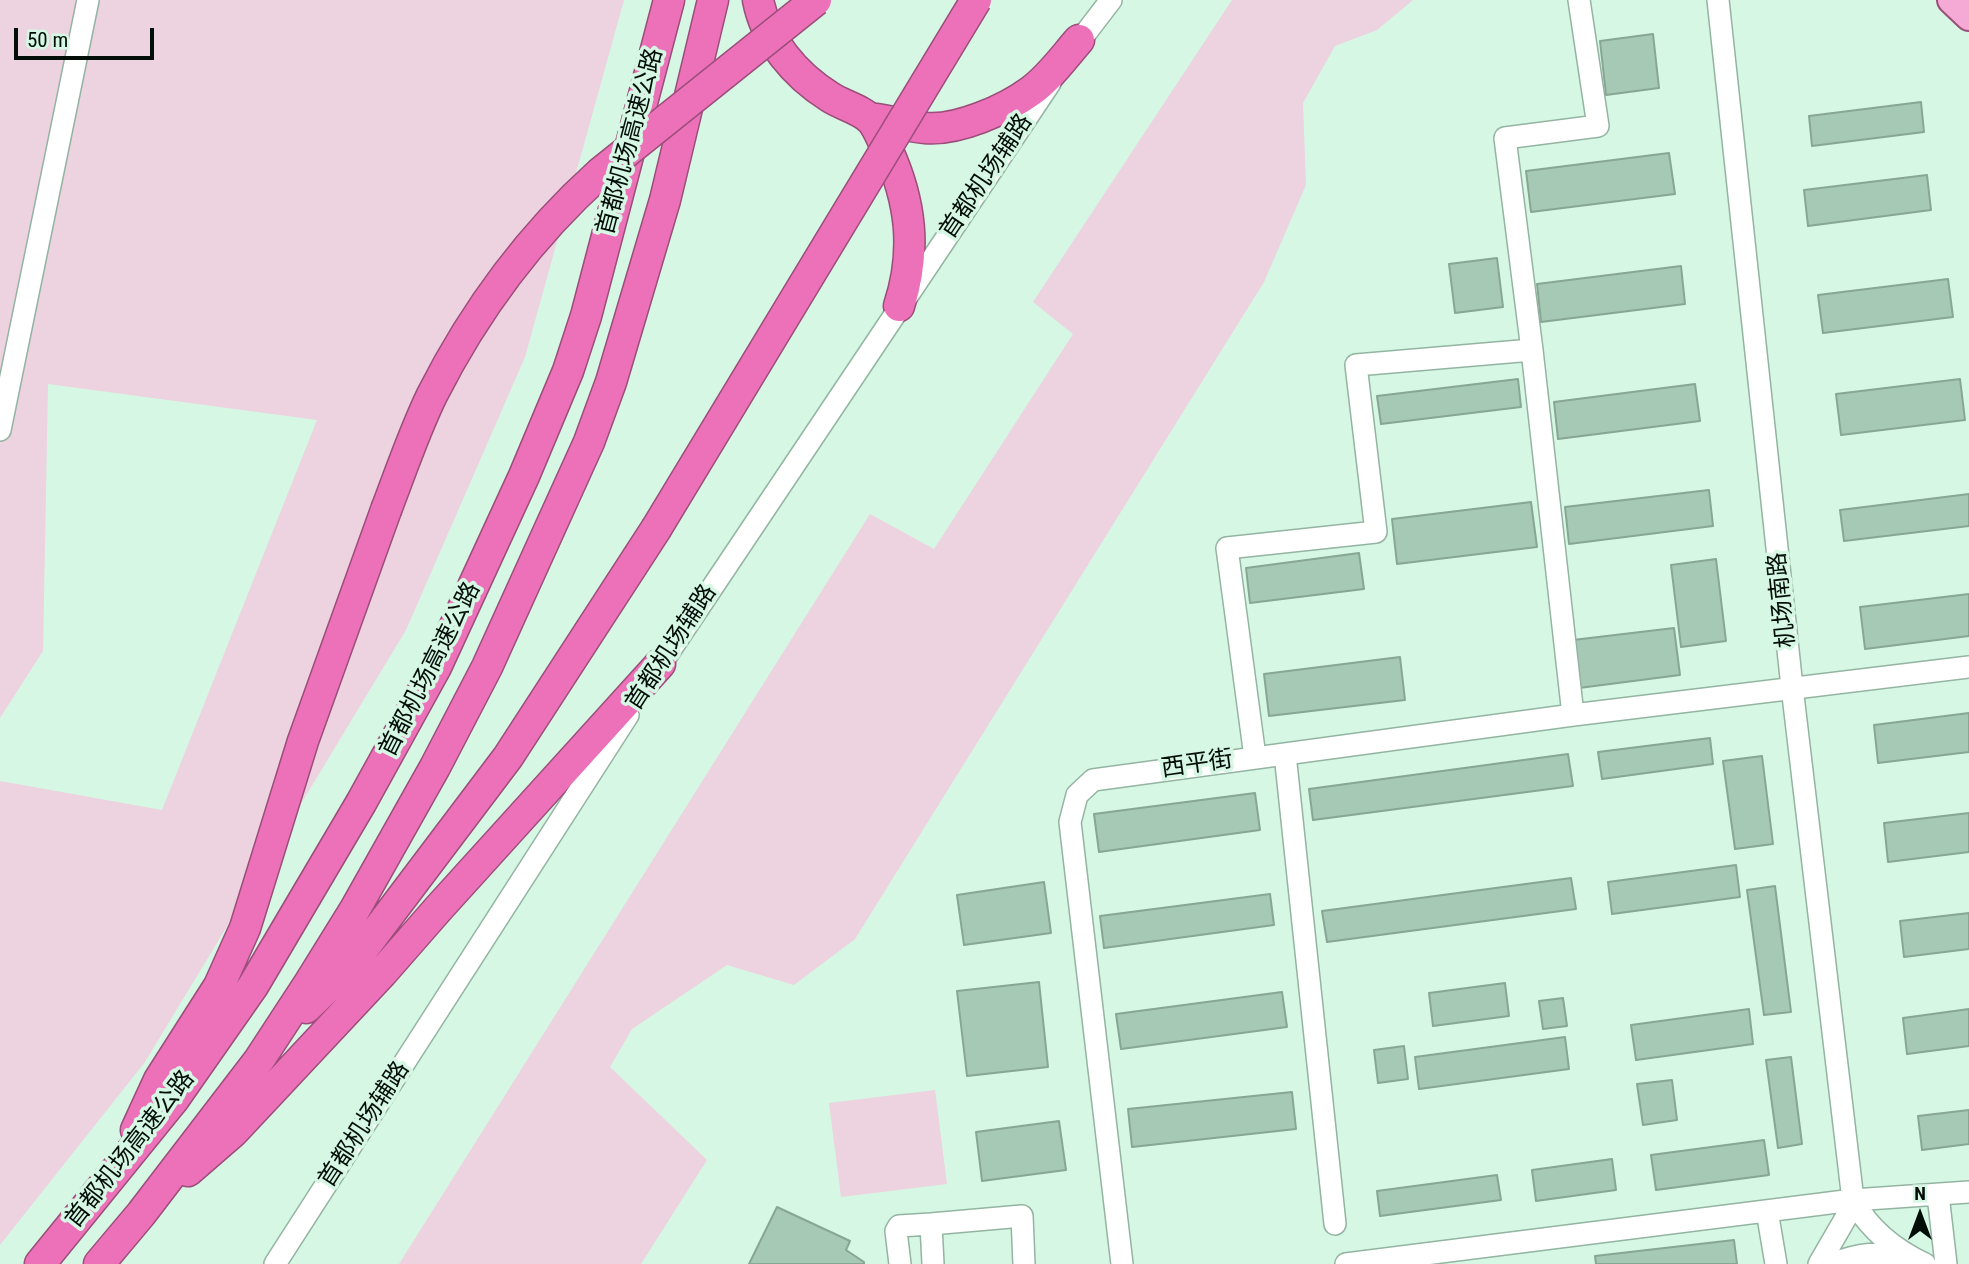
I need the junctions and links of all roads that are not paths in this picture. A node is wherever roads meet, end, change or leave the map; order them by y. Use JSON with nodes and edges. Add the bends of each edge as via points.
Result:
{"nodes":[{"id":1,"x":88,"y":0,"type":"edge"},
{"id":2,"x":669,"y":0,"type":"edge"},
{"id":3,"x":713,"y":0,"type":"edge"},
{"id":4,"x":758,"y":0,"type":"edge"},
{"id":5,"x":816,"y":0,"type":"edge"},
{"id":6,"x":976,"y":0,"type":"edge"},
{"id":7,"x":1101,"y":0,"type":"edge"},
{"id":8,"x":1111,"y":0,"type":"edge"},
{"id":9,"x":1579,"y":0,"type":"edge"},
{"id":10,"x":1718,"y":0,"type":"edge"},
{"id":11,"x":1951,"y":0,"type":"edge"},
{"id":12,"x":1969,"y":17,"type":"edge"},
{"id":13,"x":1079,"y":40,"type":"junction"},
{"id":14,"x":871,"y":119,"type":"junction"},
{"id":15,"x":899,"y":306,"type":"junction"},
{"id":16,"x":1532,"y":350,"type":"junction"},
{"id":17,"x":0,"y":430,"type":"edge"},
{"id":18,"x":660,"y":664,"type":"junction"},
{"id":19,"x":1969,"y":667,"type":"edge"},
{"id":20,"x":1793,"y":687,"type":"junction"},
{"id":21,"x":1573,"y":715,"type":"junction"},
{"id":22,"x":1285,"y":754,"type":"junction"},
{"id":23,"x":1255,"y":757,"type":"junction"},
{"id":24,"x":259,"y":1060,"type":"junction"},
{"id":25,"x":116,"y":1172,"type":"junction"},
{"id":26,"x":1969,"y":1192,"type":"edge"},
{"id":27,"x":1938,"y":1195,"type":"junction"},
{"id":28,"x":1853,"y":1200,"type":"junction"},
{"id":29,"x":1767,"y":1211,"type":"junction"},
{"id":30,"x":141,"y":1214,"type":"junction"},
{"id":31,"x":931,"y":1224,"type":"junction"},
{"id":32,"x":1335,"y":1224,"type":"dead end"},
{"id":33,"x":1917,"y":1260,"type":"edge"},
{"id":34,"x":40,"y":1264,"type":"edge"},
{"id":35,"x":99,"y":1264,"type":"edge"},
{"id":36,"x":275,"y":1264,"type":"edge"},
{"id":37,"x":900,"y":1264,"type":"edge"},
{"id":38,"x":933,"y":1264,"type":"edge"},
{"id":39,"x":1024,"y":1264,"type":"edge"},
{"id":40,"x":1122,"y":1264,"type":"edge"},
{"id":41,"x":1346,"y":1264,"type":"edge"},
{"id":42,"x":1776,"y":1264,"type":"edge"},
{"id":43,"x":1819,"y":1264,"type":"edge"},
{"id":44,"x":1832,"y":1264,"type":"edge"},
{"id":45,"x":1946,"y":1264,"type":"edge"}],
"edges":[{"from":1,"to":17,"type":"street"},
{"from":2,"to":25,"type":"highway","name":"首都机场高速公路","via":[[571,362],[436,667],[253,986]]},
{"from":3,"to":24,"type":"highway","name":"首都机场高速公路","via":[[643,281],[589,442],[466,711],[354,911]]},
{"from":4,"to":14,"type":"highway","via":[[768,31],[792,67],[830,97]]},
{"from":5,"to":25,"type":"highway","bridge":true,"via":[[574,197],[492,296],[452,358],[420,422],[386,510],[303,741],[236,951],[159,1080]]},
{"from":6,"to":24,"type":"highway","bridge":true,"via":[[656,529],[508,757],[351,965]]},
{"from":7,"to":13,"type":"street","name":"首都机场辅路"},
{"from":8,"to":13,"type":"street","name":"首都机场辅路"},
{"from":9,"to":16,"type":"street","via":[[1598,126],[1505,138]]},
{"from":10,"to":20,"type":"street","name":"机场南路"},
{"from":11,"to":12,"type":"main road"},
{"from":13,"to":14,"type":"highway","via":[[1030,92],[976,120],[925,128]]},
{"from":13,"to":15,"type":"street","name":"首都机场辅路"},
{"from":14,"to":15,"type":"highway","via":[[902,184],[908,219],[909,266]]},
{"from":15,"to":18,"type":"street","name":"首都机场辅路"},
{"from":16,"to":21,"type":"street"},
{"from":16,"to":23,"type":"street","via":[[1356,365],[1376,533],[1227,548]]},
{"from":18,"to":30,"type":"highway","via":[[244,1121]]},
{"from":18,"to":36,"type":"street","name":"首都机场辅路"},
{"from":19,"to":20,"type":"street","name":"西平街"},
{"from":20,"to":21,"type":"street","name":"西平街"},
{"from":20,"to":28,"type":"street","name":"机场南路"},
{"from":21,"to":22,"type":"street","name":"西平街"},
{"from":22,"to":23,"type":"street","name":"西平街"},
{"from":22,"to":32,"type":"street"},
{"from":23,"to":40,"type":"street","name":"西平街","via":[[1093,780],[1077,795],[1070,822]]},
{"from":24,"to":30,"type":"highway","name":"首都机场高速公路"},
{"from":25,"to":34,"type":"highway","name":"首都机场高速公路"},
{"from":26,"to":27,"type":"street"},
{"from":27,"to":28,"type":"street"},
{"from":27,"to":45,"type":"street"},
{"from":28,"to":29,"type":"street"},
{"from":28,"to":33,"type":"street","name":"机场南路","via":[[1880,1235]]},
{"from":28,"to":43,"type":"street"},
{"from":29,"to":41,"type":"street"},
{"from":29,"to":42,"type":"street"},
{"from":30,"to":35,"type":"highway","name":"首都机场高速公路"},
{"from":31,"to":37,"type":"street","via":[[899,1226]]},
{"from":31,"to":38,"type":"street"},
{"from":31,"to":39,"type":"street","via":[[1022,1216]]},
{"from":33,"to":44,"type":"street","via":[[1865,1254]]}]}
